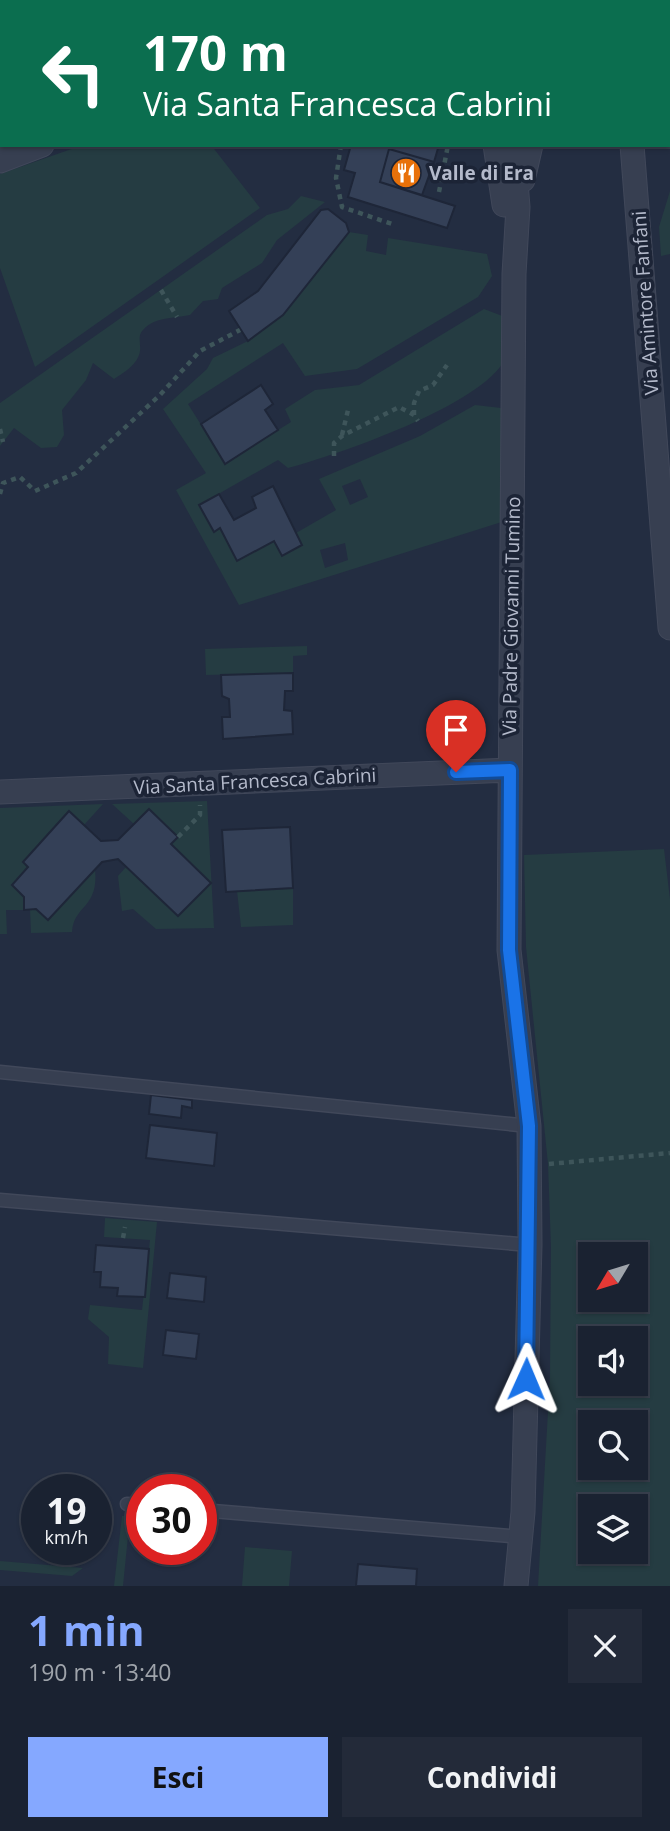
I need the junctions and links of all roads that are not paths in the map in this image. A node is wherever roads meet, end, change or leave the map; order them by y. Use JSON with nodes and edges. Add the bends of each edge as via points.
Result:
{"nodes":[{"id":1,"x":37,"y":147,"type":"edge"},
{"id":2,"x":495,"y":147,"type":"edge"},
{"id":3,"x":513,"y":147,"type":"edge"},
{"id":4,"x":531,"y":147,"type":"edge"},
{"id":5,"x":632,"y":147,"type":"edge"},
{"id":6,"x":0,"y":161,"type":"edge"},
{"id":7,"x":518,"y":207,"type":"junction"},
{"id":8,"x":514,"y":274,"type":"junction"},
{"id":9,"x":670,"y":628,"type":"edge"},
{"id":10,"x":510,"y":770,"type":"junction"},
{"id":11,"x":0,"y":792,"type":"edge"},
{"id":12,"x":0,"y":1072,"type":"edge"},
{"id":13,"x":529,"y":1126,"type":"junction"},
{"id":14,"x":0,"y":1200,"type":"edge"},
{"id":15,"x":530,"y":1245,"type":"junction"},
{"id":16,"x":217,"y":1511,"type":"edge"},
{"id":17,"x":521,"y":1537,"type":"junction"},
{"id":18,"x":516,"y":1586,"type":"edge"}],
"edges":[{"from":1,"to":6,"type":"street"},
{"from":2,"to":8,"type":"street"},
{"from":3,"to":7,"type":"street"},
{"from":4,"to":7,"type":"street"},
{"from":5,"to":9,"type":"street","name":"Via Amintore Fanfani"},
{"from":7,"to":8,"type":"street"},
{"from":8,"to":10,"type":"street","name":"Via Padre Giovanni Tumino"},
{"from":10,"to":11,"type":"street","name":"Via Santa Francesca Cabrini"},
{"from":10,"to":13,"type":"street","name":"Via Padre Giovanni Tumino","via":[[509,950]]},
{"from":12,"to":13,"type":"lane"},
{"from":13,"to":15,"type":"street","name":"Via Padre Giovanni Tumino"},
{"from":14,"to":15,"type":"lane"},
{"from":15,"to":17,"type":"street","name":"Via Padre Giovanni Tumino"},
{"from":16,"to":17,"type":"lane"},
{"from":17,"to":18,"type":"street","name":"Via Padre Giovanni Tumino"}]}
